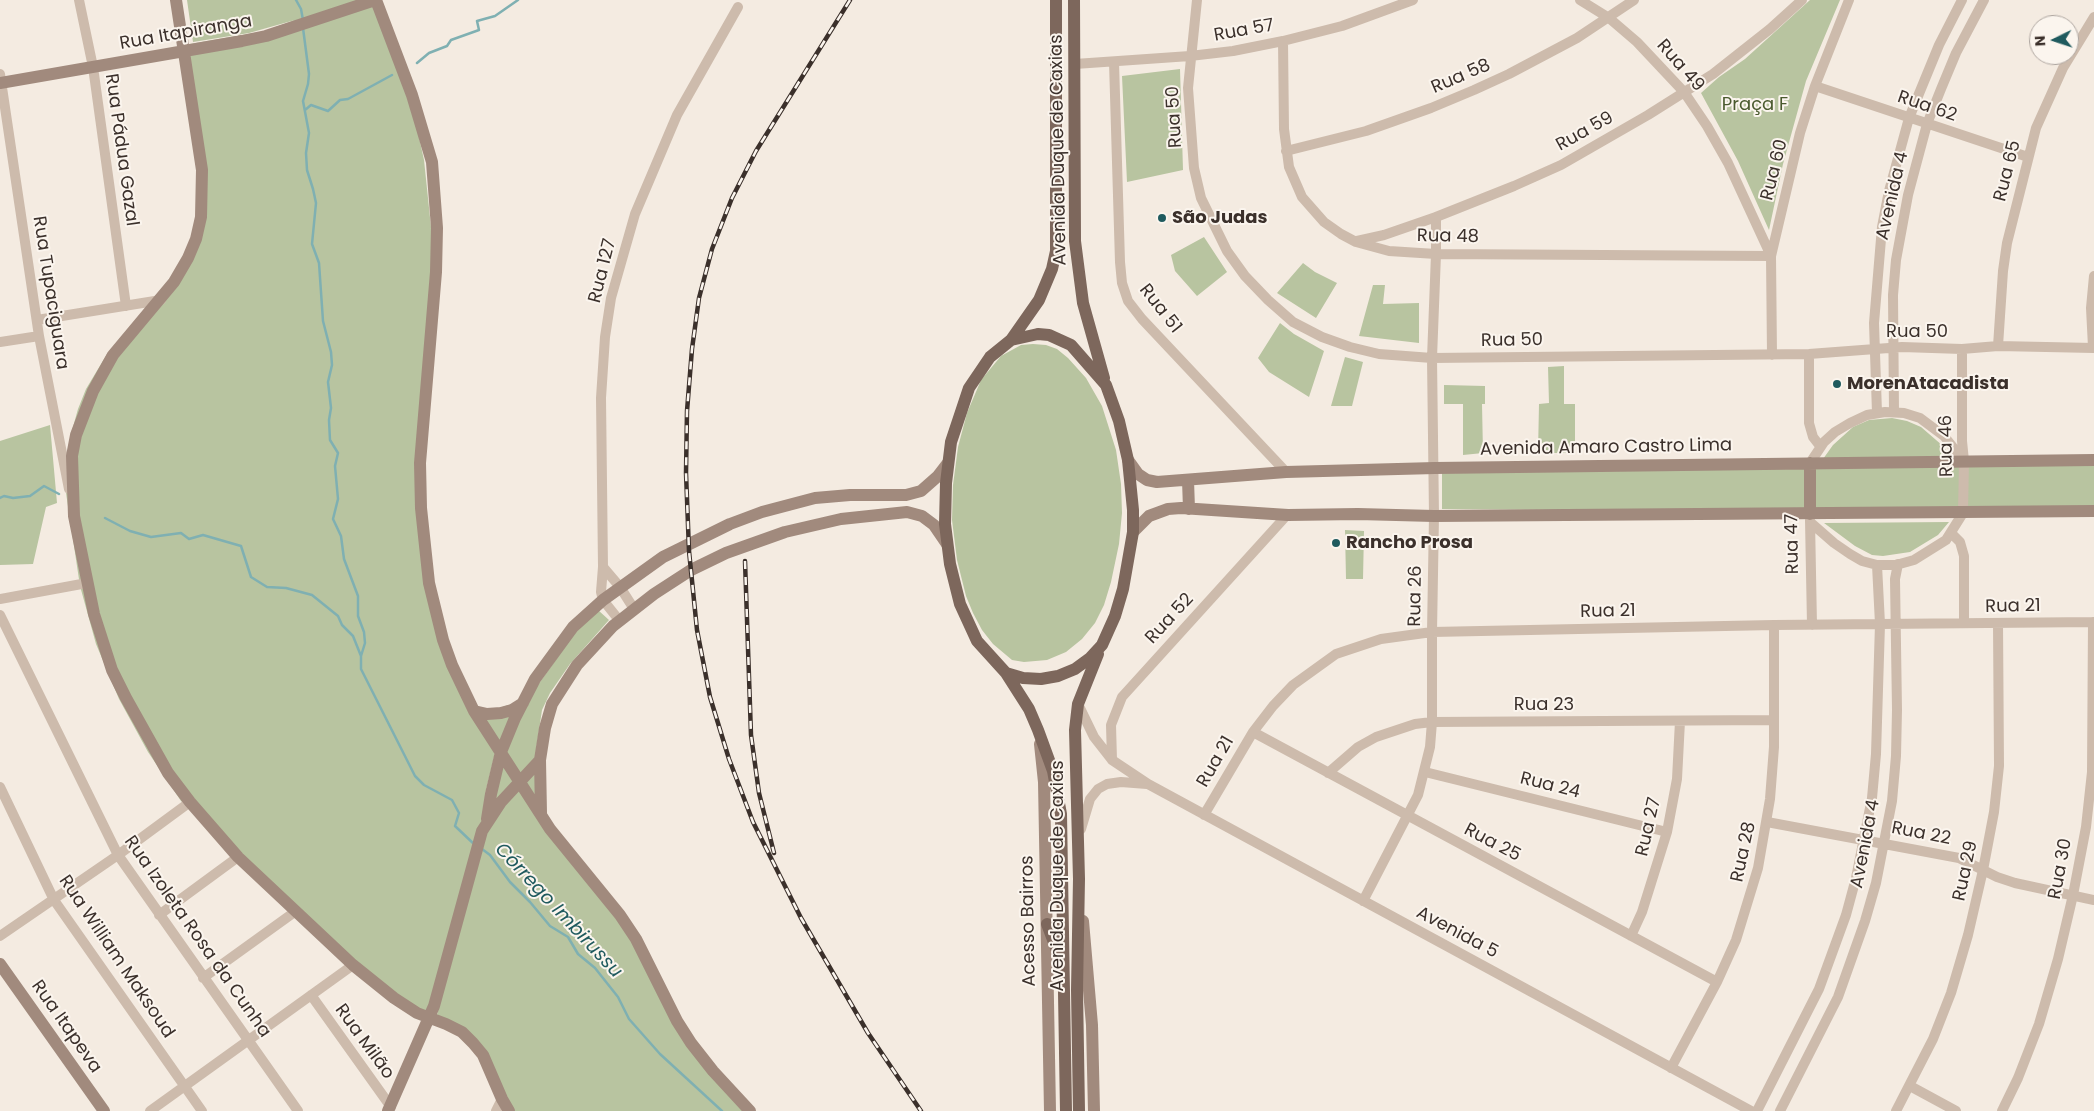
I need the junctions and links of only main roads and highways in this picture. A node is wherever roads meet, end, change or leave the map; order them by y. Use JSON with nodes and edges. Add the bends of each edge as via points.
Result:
{"nodes":[{"id":1,"x":1056,"y":0,"type":"edge"},
{"id":2,"x":1074,"y":0,"type":"edge"},
{"id":3,"x":1011,"y":340,"type":"junction"},
{"id":4,"x":1106,"y":385,"type":"junction"},
{"id":5,"x":1102,"y":645,"type":"junction"},
{"id":6,"x":1006,"y":673,"type":"junction"},
{"id":7,"x":1046,"y":924,"type":"road end"},
{"id":8,"x":1064,"y":969,"type":"junction"},
{"id":9,"x":1070,"y":991,"type":"junction"},
{"id":10,"x":1066,"y":1111,"type":"edge"},
{"id":11,"x":1079,"y":1111,"type":"edge"}],
"edges":[{"from":1,"to":3,"type":"main road","name":"Avenida Duque de Caxias","via":[[1056,251],[1039,300]]},
{"from":2,"to":4,"type":"main road","name":"Avenida Duque de Caxias","via":[[1075,241],[1083,303]]},
{"from":3,"to":4,"type":"main road","via":[[1038,334],[1062,340],[1077,350]]},
{"from":3,"to":6,"type":"main road","name":"Avenida Duque de Caxias","via":[[990,357],[969,388],[951,442],[946,483],[947,544],[960,604],[977,641]]},
{"from":4,"to":5,"type":"main road","name":"Avenida Duque de Caxias","via":[[1128,460],[1133,532],[1123,588]]},
{"from":5,"to":6,"type":"main road","via":[[1083,664],[1058,676],[1023,678]]},
{"from":5,"to":9,"type":"main road","name":"Avenida Duque de Caxias","via":[[1078,704],[1075,730],[1079,879]]},
{"from":6,"to":8,"type":"main road","name":"Avenida Duque de Caxias","via":[[1029,709],[1053,771],[1061,814]]},
{"from":7,"to":8,"type":"main road"},
{"from":8,"to":9,"type":"main road","name":"Avenida Duque de Caxias"},
{"from":9,"to":10,"type":"main road","name":"Avenida Duque de Caxias"},
{"from":9,"to":11,"type":"main road","name":"Avenida Duque de Caxias"}]}
